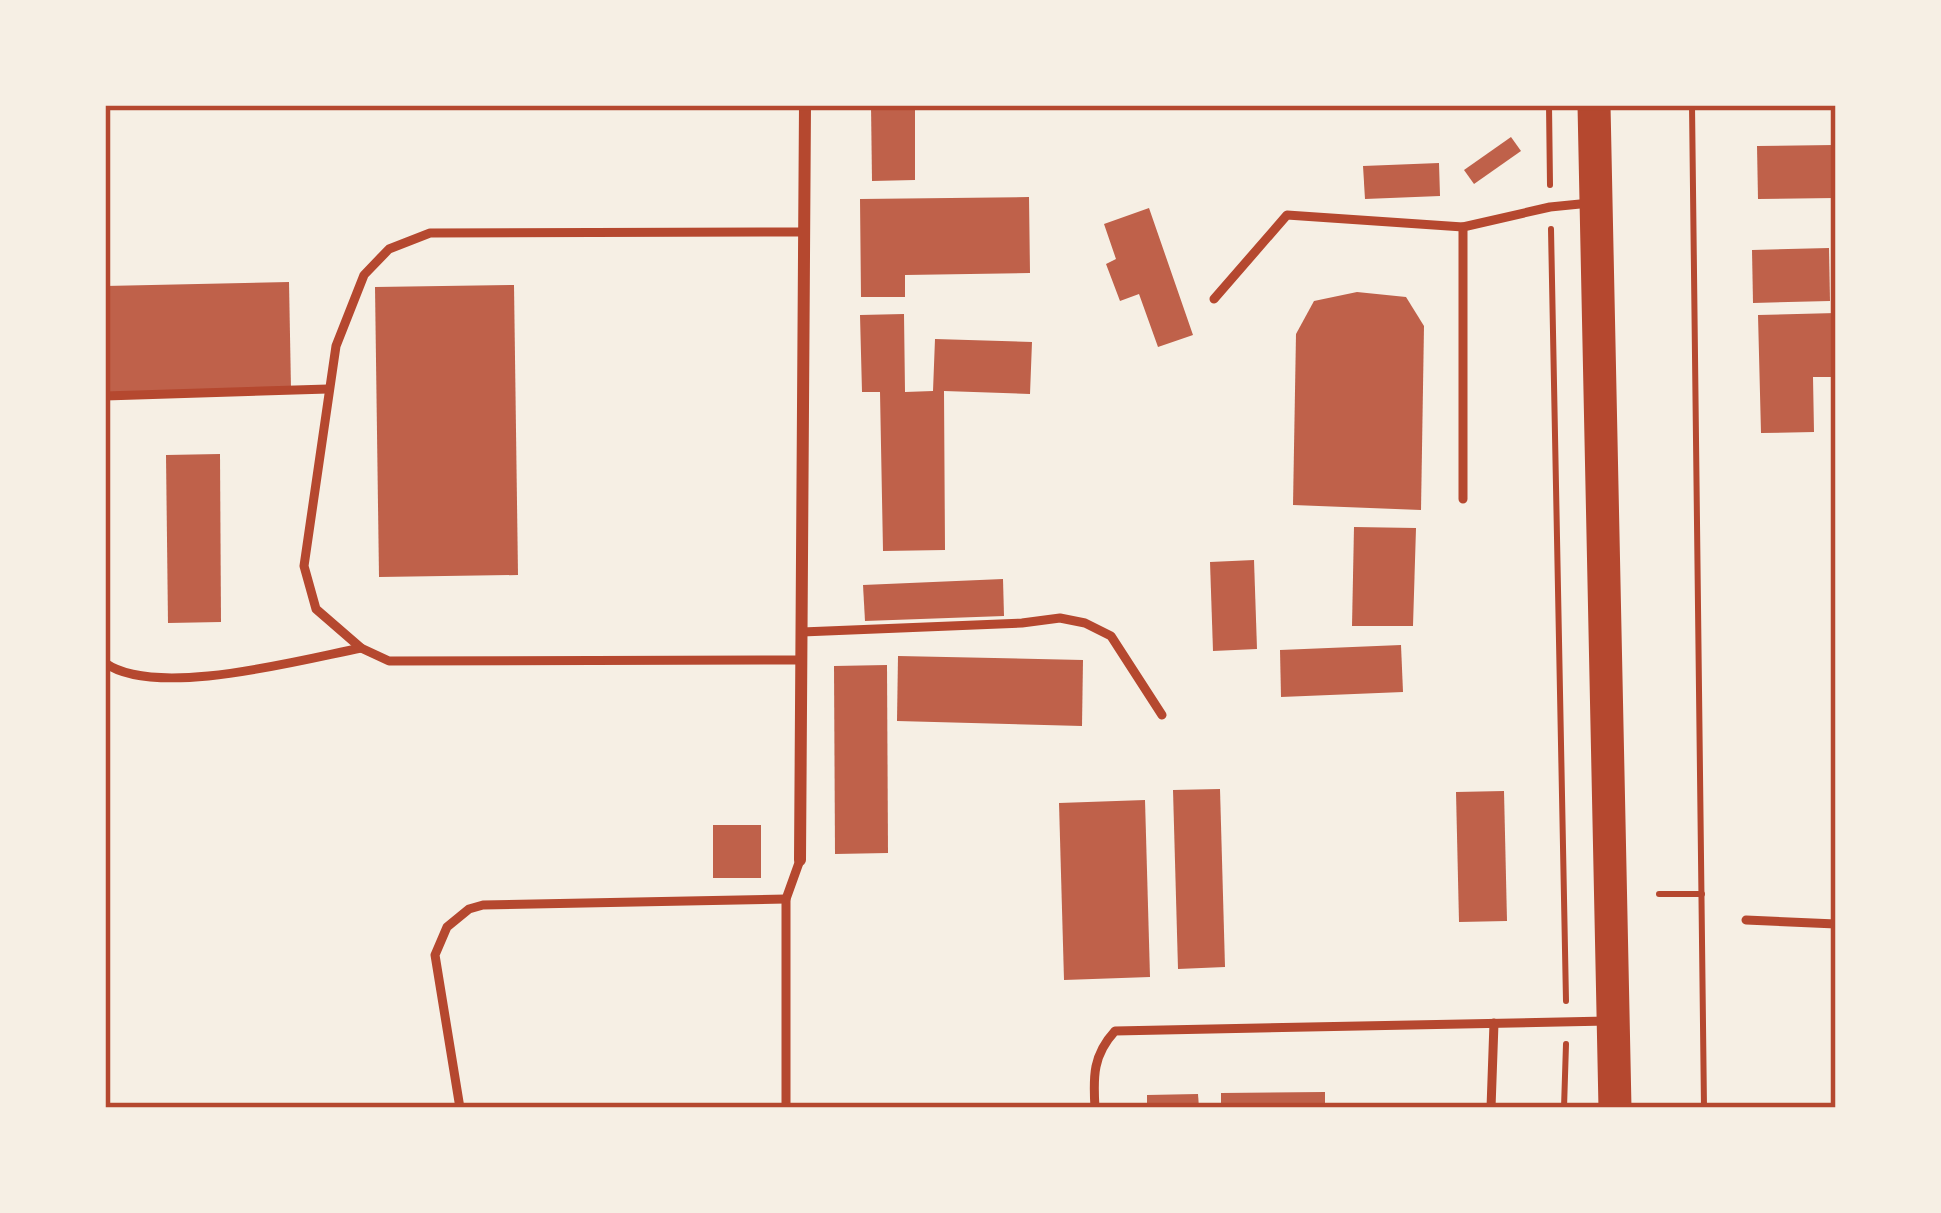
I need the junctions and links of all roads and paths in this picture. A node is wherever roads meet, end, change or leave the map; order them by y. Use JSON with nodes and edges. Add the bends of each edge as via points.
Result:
{"nodes":[{"id":1,"x":806,"y":105,"type":"edge"},
{"id":2,"x":1549,"y":105,"type":"edge"},
{"id":3,"x":1594,"y":105,"type":"edge"},
{"id":4,"x":1692,"y":105,"type":"edge"},
{"id":5,"x":1596,"y":203,"type":"junction"},
{"id":6,"x":1550,"y":207,"type":"junction"},
{"id":7,"x":1463,"y":227,"type":"junction"},
{"id":8,"x":806,"y":232,"type":"junction"},
{"id":9,"x":1214,"y":299,"type":"dead end"},
{"id":10,"x":328,"y":389,"type":"junction"},
{"id":11,"x":105,"y":396,"type":"edge"},
{"id":12,"x":1463,"y":499,"type":"dead end"},
{"id":13,"x":802,"y":632,"type":"junction"},
{"id":14,"x":361,"y":648,"type":"junction"},
{"id":15,"x":802,"y":660,"type":"junction"},
{"id":16,"x":105,"y":664,"type":"edge"},
{"id":17,"x":1162,"y":716,"type":"dead end"},
{"id":18,"x":800,"y":860,"type":"joint"},
{"id":19,"x":1659,"y":894,"type":"dead end"},
{"id":20,"x":1702,"y":894,"type":"junction"},
{"id":21,"x":786,"y":899,"type":"junction"},
{"id":22,"x":1746,"y":920,"type":"dead end"},
{"id":23,"x":1836,"y":924,"type":"edge"},
{"id":24,"x":1566,"y":1021,"type":"junction"},
{"id":25,"x":1613,"y":1021,"type":"junction"},
{"id":26,"x":1494,"y":1023,"type":"junction"},
{"id":27,"x":460,"y":1108,"type":"edge"},
{"id":28,"x":786,"y":1108,"type":"edge"},
{"id":29,"x":1095,"y":1108,"type":"edge"},
{"id":30,"x":1491,"y":1108,"type":"edge"},
{"id":31,"x":1564,"y":1108,"type":"edge"},
{"id":32,"x":1615,"y":1108,"type":"edge"},
{"id":33,"x":1704,"y":1108,"type":"edge"}],
"edges":[{"from":1,"to":8,"type":"street"},
{"from":2,"to":6,"type":"path"},
{"from":3,"to":5,"type":"highway"},
{"from":4,"to":20,"type":"path"},
{"from":5,"to":6,"type":"lane"},
{"from":5,"to":25,"type":"highway"},
{"from":6,"to":7,"type":"lane"},
{"from":6,"to":24,"type":"path"},
{"from":7,"to":9,"type":"lane","via":[[1287,215]]},
{"from":7,"to":12,"type":"lane"},
{"from":8,"to":10,"type":"lane","via":[[430,233],[388,249],[364,275]]},
{"from":8,"to":13,"type":"street"},
{"from":10,"to":11,"type":"lane"},
{"from":10,"to":14,"type":"lane","via":[[304,566],[316,609]]},
{"from":13,"to":15,"type":"street"},
{"from":13,"to":17,"type":"lane","via":[[1085,622],[1111,636]]},
{"from":14,"to":15,"type":"lane","via":[[389,662]]},
{"from":14,"to":16,"type":"lane","via":[[203,678],[119,673]]},
{"from":15,"to":18,"type":"street"},
{"from":18,"to":21,"type":"lane"},
{"from":19,"to":20,"type":"path"},
{"from":20,"to":33,"type":"path"},
{"from":21,"to":27,"type":"lane","via":[[469,909],[447,927],[435,955]]},
{"from":21,"to":28,"type":"lane"},
{"from":22,"to":23,"type":"lane"},
{"from":24,"to":25,"type":"lane"},
{"from":24,"to":26,"type":"lane"},
{"from":24,"to":31,"type":"path"},
{"from":25,"to":32,"type":"highway"},
{"from":26,"to":29,"type":"lane","via":[[1115,1031],[1098,1049]]},
{"from":26,"to":30,"type":"lane"}]}
